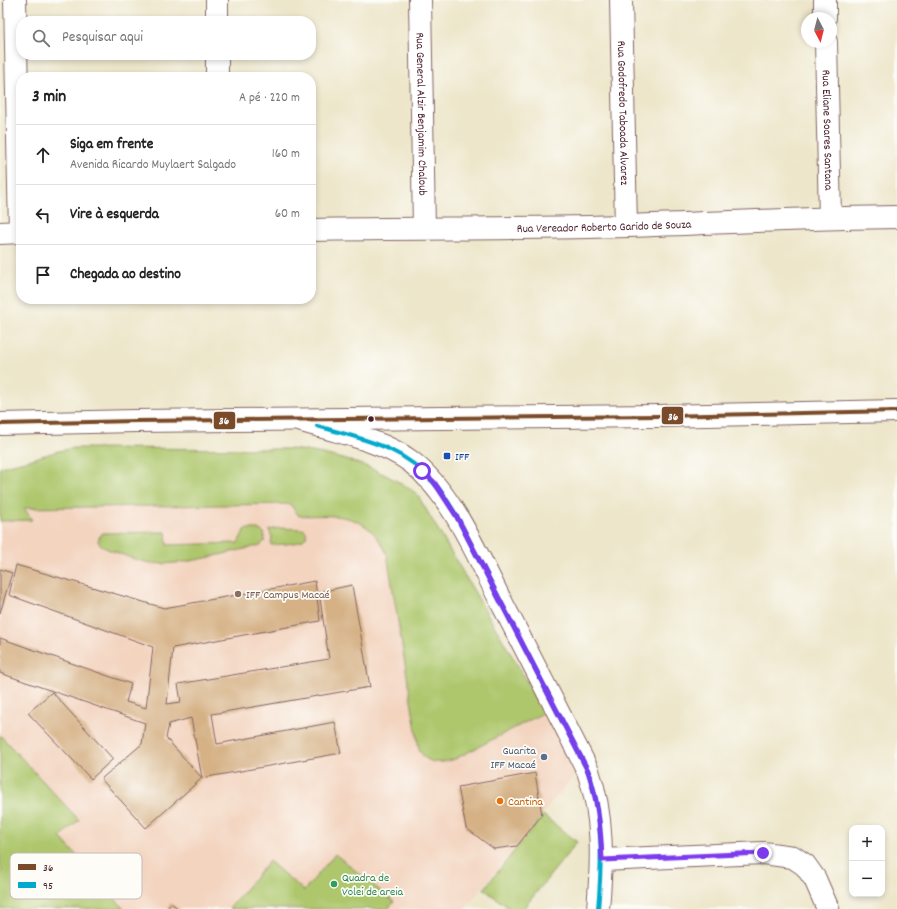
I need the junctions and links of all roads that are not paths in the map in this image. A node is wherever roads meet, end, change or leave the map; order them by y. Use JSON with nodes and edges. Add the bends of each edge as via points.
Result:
{"nodes":[{"id":1,"x":15,"y":0,"type":"edge"},
{"id":2,"x":217,"y":0,"type":"edge"},
{"id":3,"x":420,"y":0,"type":"edge"},
{"id":4,"x":621,"y":0,"type":"edge"},
{"id":5,"x":825,"y":0,"type":"edge"},
{"id":6,"x":826,"y":12,"type":"edge"},
{"id":7,"x":217,"y":16,"type":"edge"},
{"id":8,"x":826,"y":48,"type":"edge"},
{"id":9,"x":217,"y":60,"type":"edge"},
{"id":10,"x":217,"y":72,"type":"edge"},
{"id":11,"x":897,"y":217,"type":"edge"},
{"id":12,"x":830,"y":218,"type":"junction"},
{"id":13,"x":626,"y":226,"type":"junction"},
{"id":14,"x":424,"y":228,"type":"junction"},
{"id":15,"x":316,"y":230,"type":"edge"},
{"id":16,"x":14,"y":233,"type":"edge"},
{"id":17,"x":897,"y":411,"type":"edge"},
{"id":18,"x":296,"y":420,"type":"junction"},
{"id":19,"x":0,"y":424,"type":"edge"},
{"id":20,"x":602,"y":860,"type":"junction"},
{"id":21,"x":598,"y":909,"type":"edge"},
{"id":22,"x":828,"y":909,"type":"edge"}],
"edges":[{"from":1,"to":16,"type":"main road"},
{"from":2,"to":7,"type":"main road"},
{"from":3,"to":14,"type":"main road","name":"Rua General Alzir Benjamim Chaloub"},
{"from":4,"to":13,"type":"main road","name":"Rua Godofredo Taboada Alvarez"},
{"from":5,"to":6,"type":"main road"},
{"from":8,"to":12,"type":"main road","name":"Rua Eliane Soares Santana"},
{"from":9,"to":10,"type":"main road"},
{"from":11,"to":12,"type":"main road","name":"Rua Vereador Roberto Garido de Souza"},
{"from":12,"to":13,"type":"main road","name":"Rua Vereador Roberto Garido de Souza"},
{"from":13,"to":14,"type":"main road","name":"Rua Vereador Roberto Garido de Souza"},
{"from":14,"to":15,"type":"main road","name":"Rua Vereador Roberto Garido de Souza"},
{"from":17,"to":18,"type":"main road"},
{"from":18,"to":19,"type":"main road"},
{"from":18,"to":20,"type":"main road","via":[[395,451],[434,482],[446,498],[588,771],[599,814]]},
{"from":20,"to":21,"type":"main road"},
{"from":20,"to":22,"type":"main road","via":[[763,853],[793,857],[805,865],[815,879]]}]}
